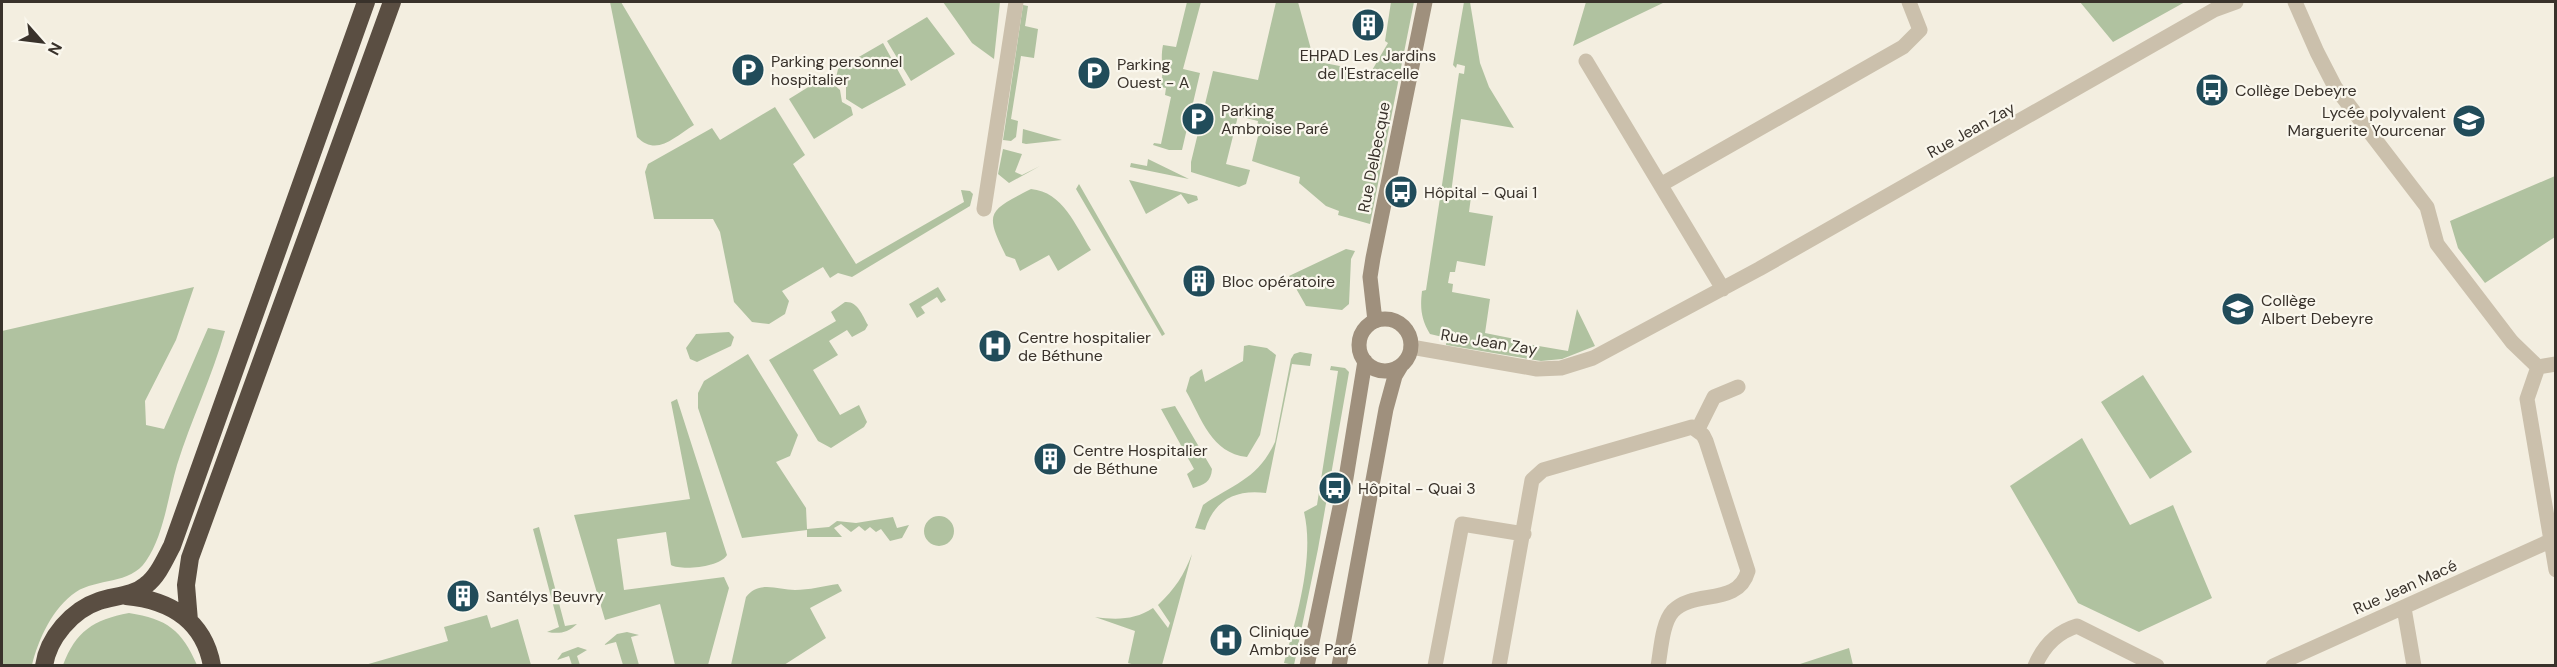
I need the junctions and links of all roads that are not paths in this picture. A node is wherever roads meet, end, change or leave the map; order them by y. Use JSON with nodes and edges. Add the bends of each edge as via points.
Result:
{"nodes":[{"id":1,"x":366,"y":2,"type":"edge"},
{"id":2,"x":392,"y":2,"type":"edge"},
{"id":3,"x":1016,"y":2,"type":"edge"},
{"id":4,"x":1425,"y":2,"type":"edge"},
{"id":5,"x":1909,"y":2,"type":"edge"},
{"id":6,"x":2236,"y":2,"type":"edge"},
{"id":7,"x":2295,"y":2,"type":"edge"},
{"id":8,"x":1586,"y":61,"type":"dead end"},
{"id":9,"x":1662,"y":184,"type":"junction"},
{"id":10,"x":984,"y":209,"type":"dead end"},
{"id":11,"x":1723,"y":289,"type":"junction"},
{"id":12,"x":1375,"y":321,"type":"junction"},
{"id":13,"x":1411,"y":347,"type":"junction"},
{"id":14,"x":1365,"y":361,"type":"junction"},
{"id":15,"x":2556,"y":364,"type":"edge"},
{"id":16,"x":1401,"y":366,"type":"junction"},
{"id":17,"x":2538,"y":367,"type":"junction"},
{"id":18,"x":1738,"y":387,"type":"dead end"},
{"id":19,"x":1698,"y":429,"type":"junction"},
{"id":20,"x":1524,"y":534,"type":"junction"},
{"id":21,"x":2550,"y":541,"type":"junction"},
{"id":22,"x":2556,"y":570,"type":"edge"},
{"id":23,"x":125,"y":596,"type":"junction"},
{"id":24,"x":2404,"y":608,"type":"junction"},
{"id":25,"x":189,"y":621,"type":"junction"},
{"id":26,"x":44,"y":666,"type":"edge"},
{"id":27,"x":212,"y":666,"type":"edge"},
{"id":28,"x":1307,"y":666,"type":"edge"},
{"id":29,"x":1339,"y":666,"type":"edge"},
{"id":30,"x":1435,"y":666,"type":"edge"},
{"id":31,"x":1499,"y":666,"type":"edge"},
{"id":32,"x":1658,"y":666,"type":"edge"},
{"id":33,"x":2035,"y":666,"type":"edge"},
{"id":34,"x":2157,"y":666,"type":"edge"},
{"id":35,"x":2273,"y":666,"type":"edge"},
{"id":36,"x":2414,"y":666,"type":"edge"}],
"edges":[{"from":1,"to":23,"type":"highway","via":[[172,546],[146,585]]},
{"from":2,"to":25,"type":"highway","via":[[190,558],[186,585]]},
{"from":3,"to":10,"type":"street"},
{"from":4,"to":12,"type":"street","name":"Rue Delbecque","via":[[1370,277]]},
{"from":5,"to":9,"type":"street","via":[[1920,30],[1903,47]]},
{"from":6,"to":11,"type":"street","name":"Rue Jean Zay","via":[[2214,10]]},
{"from":7,"to":17,"type":"street","via":[[2335,87],[2427,207],[2437,244],[2512,342]]},
{"from":8,"to":9,"type":"street"},
{"from":9,"to":11,"type":"street"},
{"from":11,"to":13,"type":"street","name":"Rue Jean Zay","via":[[1593,358],[1561,368],[1537,369]]},
{"from":12,"to":13,"type":"street","via":[[1399,322]]},
{"from":12,"to":14,"type":"street","via":[[1360,338]]},
{"from":13,"to":16,"type":"street"},
{"from":14,"to":16,"type":"street","via":[[1382,371]]},
{"from":14,"to":28,"type":"street","via":[[1346,478]]},
{"from":15,"to":17,"type":"street"},
{"from":16,"to":29,"type":"street","via":[[1386,409]]},
{"from":17,"to":21,"type":"street","via":[[2527,399]]},
{"from":18,"to":19,"type":"street","via":[[1714,397]]},
{"from":19,"to":20,"type":"street","via":[[1686,427],[1543,470],[1532,480]]},
{"from":19,"to":32,"type":"street","via":[[1706,441],[1748,571],[1745,582],[1736,590],[1682,605],[1672,612]]},
{"from":20,"to":30,"type":"street","via":[[1462,524]]},
{"from":20,"to":31,"type":"street"},
{"from":21,"to":22,"type":"street"},
{"from":21,"to":24,"type":"street","name":"Rue Jean Macé"},
{"from":23,"to":25,"type":"highway","via":[[148,598],[170,606]]},
{"from":23,"to":26,"type":"highway","via":[[98,602],[74,615],[55,636]]},
{"from":24,"to":35,"type":"street","name":"Rue Jean Macé"},
{"from":24,"to":36,"type":"street"},
{"from":25,"to":27,"type":"highway","via":[[202,637]]},
{"from":33,"to":34,"type":"street","via":[[2041,652],[2063,630],[2077,626]]}]}
